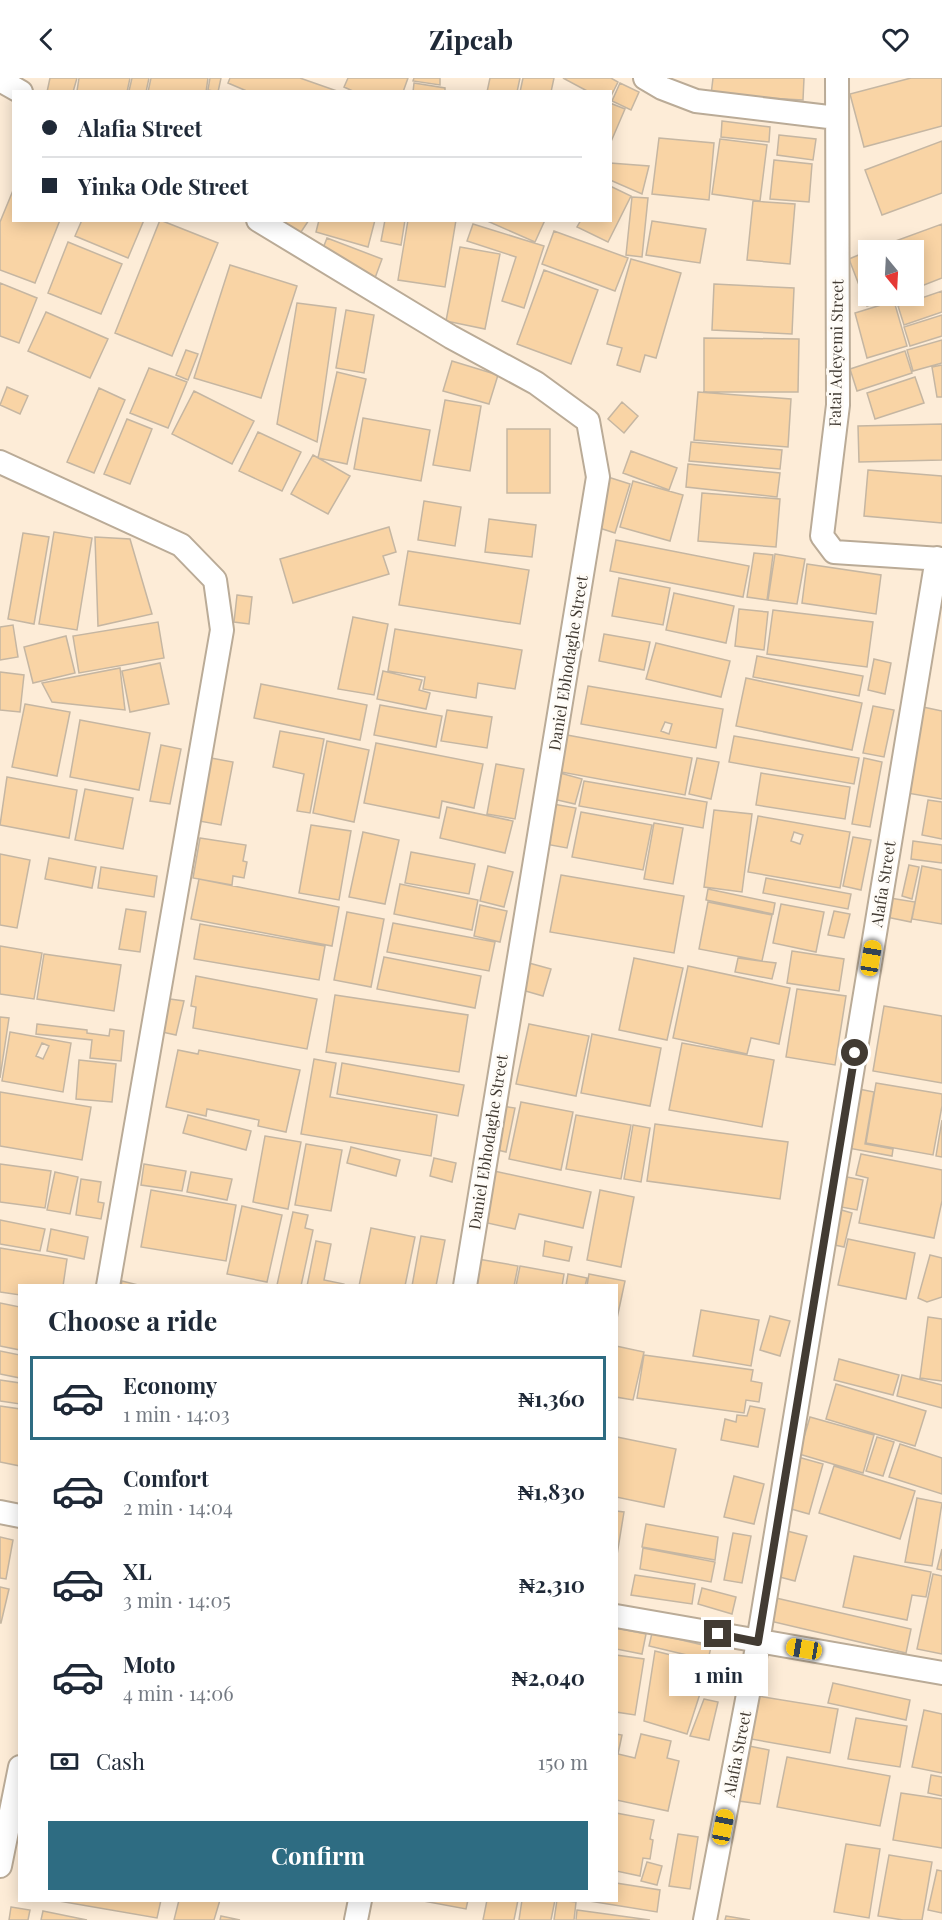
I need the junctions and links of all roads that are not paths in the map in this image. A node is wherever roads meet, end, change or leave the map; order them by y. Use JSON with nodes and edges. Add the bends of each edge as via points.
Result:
{"nodes":[{"id":1,"x":645,"y":78,"type":"edge"},
{"id":2,"x":837,"y":78,"type":"edge"},
{"id":3,"x":0,"y":80,"type":"edge"},
{"id":4,"x":18,"y":90,"type":"edge"},
{"id":5,"x":837,"y":118,"type":"junction"},
{"id":6,"x":261,"y":222,"type":"edge"},
{"id":7,"x":0,"y":462,"type":"edge"},
{"id":8,"x":939,"y":558,"type":"edge"},
{"id":9,"x":108,"y":1284,"type":"edge"},
{"id":10,"x":465,"y":1284,"type":"edge"},
{"id":11,"x":0,"y":1512,"type":"edge"},
{"id":12,"x":18,"y":1516,"type":"edge"},
{"id":13,"x":618,"y":1616,"type":"edge"},
{"id":14,"x":758,"y":1642,"type":"junction"},
{"id":15,"x":942,"y":1673,"type":"edge"},
{"id":16,"x":18,"y":1777,"type":"edge"},
{"id":17,"x":0,"y":1866,"type":"edge"},
{"id":18,"x":360,"y":1902,"type":"edge"},
{"id":19,"x":356,"y":1920,"type":"edge"},
{"id":20,"x":705,"y":1920,"type":"edge"}],
"edges":[{"from":1,"to":5,"type":"street","via":[[696,102]]},
{"from":2,"to":5,"type":"street","name":"Fatai Adeyemi Street"},
{"from":3,"to":4,"type":"street"},
{"from":5,"to":8,"type":"street","name":"Fatai Adeyemi Street","via":[[838,405],[822,536],[834,552]]},
{"from":6,"to":10,"type":"street","name":"Daniel Ebhodaghe Street","via":[[451,337],[536,383],[588,421],[598,477]]},
{"from":7,"to":9,"type":"street","via":[[181,545],[215,580],[222,630]]},
{"from":8,"to":14,"type":"street","name":"Alafia Street"},
{"from":11,"to":12,"type":"street"},
{"from":13,"to":14,"type":"street"},
{"from":14,"to":15,"type":"street"},
{"from":14,"to":20,"type":"street","name":"Alafia Street"},
{"from":16,"to":17,"type":"street"},
{"from":18,"to":19,"type":"street"}]}
